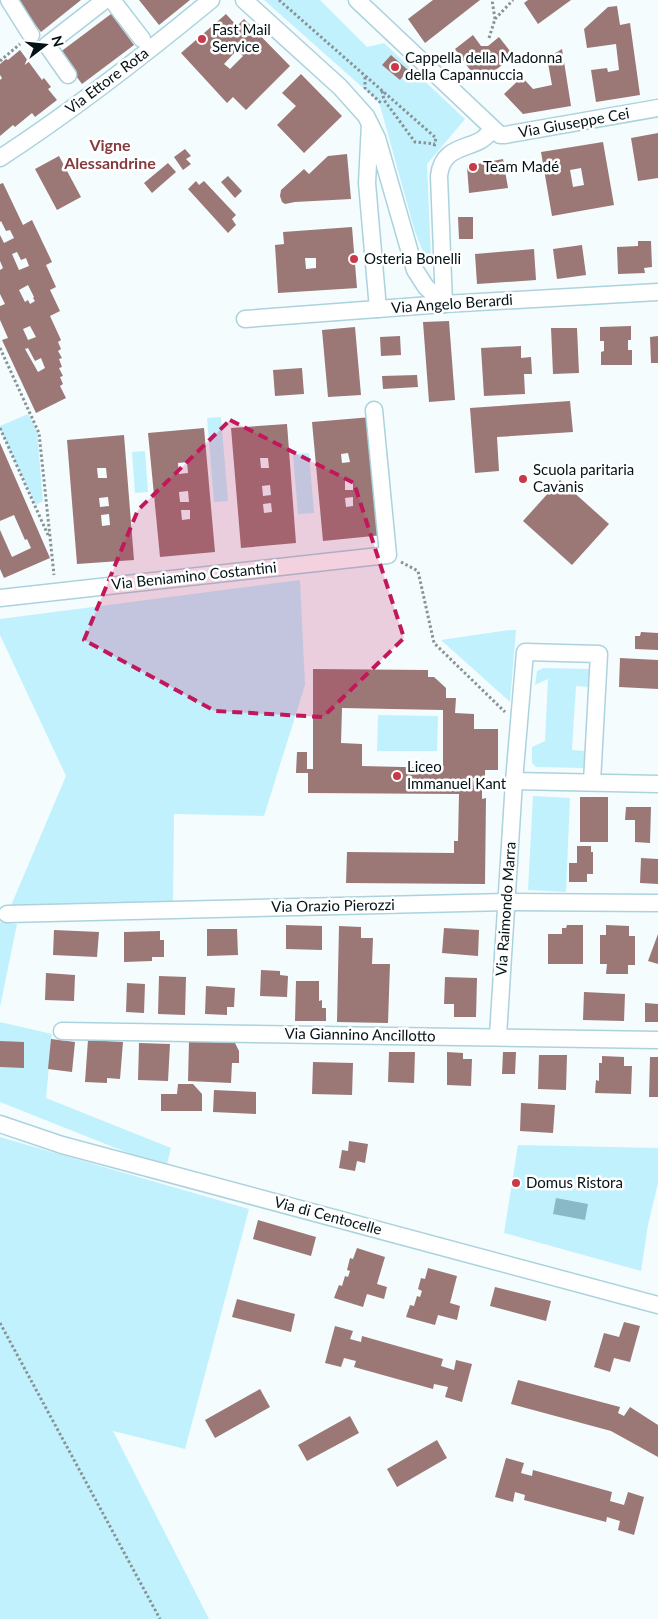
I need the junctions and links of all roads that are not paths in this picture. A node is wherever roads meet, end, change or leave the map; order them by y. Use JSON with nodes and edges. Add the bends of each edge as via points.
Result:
{"nodes":[{"id":1,"x":9,"y":0,"type":"edge"},
{"id":2,"x":106,"y":0,"type":"edge"},
{"id":3,"x":112,"y":0,"type":"edge"},
{"id":4,"x":211,"y":0,"type":"edge"},
{"id":5,"x":244,"y":0,"type":"edge"},
{"id":6,"x":358,"y":0,"type":"edge"},
{"id":7,"x":30,"y":35,"type":"road end"},
{"id":8,"x":142,"y":39,"type":"dead end"},
{"id":9,"x":68,"y":75,"type":"dead end"},
{"id":10,"x":658,"y":108,"type":"edge"},
{"id":11,"x":370,"y":122,"type":"junction"},
{"id":12,"x":492,"y":128,"type":"junction"},
{"id":13,"x":0,"y":158,"type":"edge"},
{"id":14,"x":658,"y":292,"type":"edge"},
{"id":15,"x":444,"y":304,"type":"junction"},
{"id":16,"x":378,"y":309,"type":"junction"},
{"id":17,"x":245,"y":319,"type":"dead end"},
{"id":18,"x":374,"y":410,"type":"dead end"},
{"id":19,"x":0,"y":598,"type":"edge"},
{"id":20,"x":514,"y":781,"type":"junction"},
{"id":21,"x":592,"y":782,"type":"junction"},
{"id":22,"x":658,"y":784,"type":"edge"},
{"id":23,"x":507,"y":902,"type":"junction"},
{"id":24,"x":658,"y":902,"type":"edge"},
{"id":25,"x":8,"y":914,"type":"dead end"},
{"id":26,"x":62,"y":1031,"type":"dead end"},
{"id":27,"x":498,"y":1036,"type":"junction"},
{"id":28,"x":658,"y":1040,"type":"edge"},
{"id":29,"x":0,"y":1124,"type":"edge"},
{"id":30,"x":658,"y":1305,"type":"edge"}],
"edges":[{"from":1,"to":7,"type":"street"},
{"from":2,"to":9,"type":"street","via":[[47,45]]},
{"from":3,"to":8,"type":"street"},
{"from":4,"to":13,"type":"street","name":"Via Ettore Rota","via":[[114,77]]},
{"from":5,"to":11,"type":"street","via":[[340,87]]},
{"from":6,"to":12,"type":"street"},
{"from":10,"to":12,"type":"street","name":"Via Giuseppe Cei","via":[[503,136]]},
{"from":11,"to":15,"type":"street","via":[[415,270]]},
{"from":11,"to":16,"type":"street","via":[[367,183]]},
{"from":12,"to":15,"type":"street","via":[[487,138],[453,152],[440,169]]},
{"from":14,"to":15,"type":"street","name":"Via Angelo Berardi"},
{"from":15,"to":16,"type":"street","name":"Via Angelo Berardi"},
{"from":16,"to":17,"type":"street","name":"Via Angelo Berardi"},
{"from":18,"to":19,"type":"street","name":"Via Beniamino Costantini","via":[[388,555]]},
{"from":20,"to":21,"type":"street"},
{"from":20,"to":21,"type":"street","name":"Via Raimondo Marra","via":[[525,652],[599,654]]},
{"from":20,"to":23,"type":"street","name":"Via Raimondo Marra"},
{"from":21,"to":22,"type":"street"},
{"from":23,"to":24,"type":"street","name":"Via Orazio Pierozzi"},
{"from":23,"to":25,"type":"street","name":"Via Orazio Pierozzi"},
{"from":23,"to":27,"type":"street","name":"Via Raimondo Marra"},
{"from":26,"to":27,"type":"street","name":"Via Giannino Ancillotto"},
{"from":27,"to":28,"type":"street","name":"Via Giannino Ancillotto"},
{"from":29,"to":30,"type":"street","name":"Via di Centocelle","via":[[62,1145]]}]}
